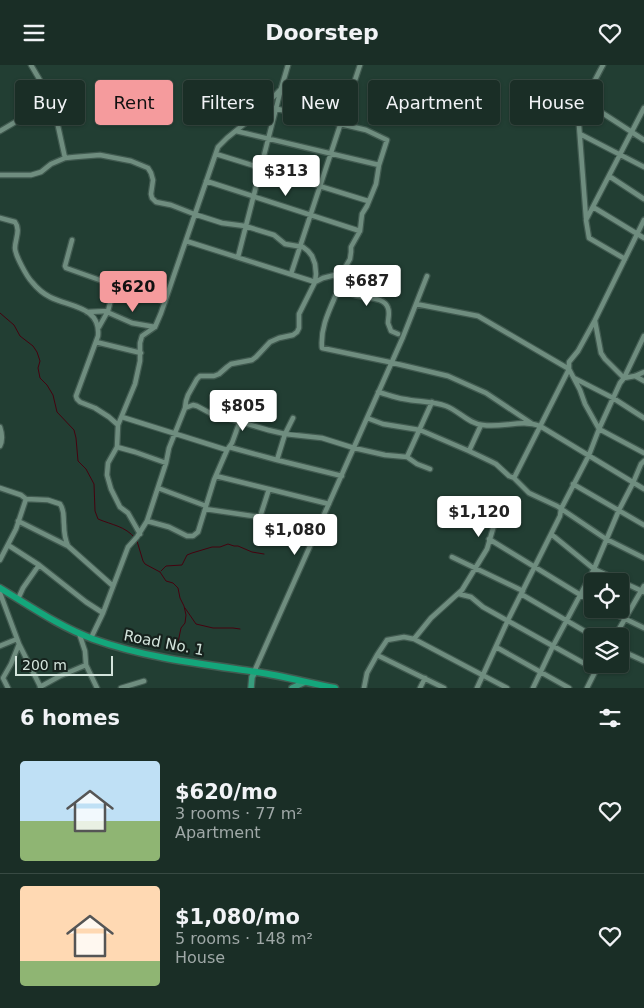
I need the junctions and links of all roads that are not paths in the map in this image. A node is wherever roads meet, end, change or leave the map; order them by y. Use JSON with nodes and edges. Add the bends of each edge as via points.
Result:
{"nodes":[{"id":1,"x":31,"y":65,"type":"edge"},
{"id":2,"x":288,"y":65,"type":"edge"},
{"id":3,"x":360,"y":65,"type":"edge"},
{"id":4,"x":603,"y":65,"type":"edge"},
{"id":5,"x":40,"y":80,"type":"edge"},
{"id":6,"x":355,"y":80,"type":"edge"},
{"id":7,"x":595,"y":80,"type":"edge"},
{"id":8,"x":273,"y":98,"type":"edge"},
{"id":9,"x":273,"y":108,"type":"edge"},
{"id":10,"x":644,"y":108,"type":"edge"},
{"id":11,"x":276,"y":109,"type":"junction"},
{"id":12,"x":283,"y":111,"type":"edge"},
{"id":13,"x":603,"y":113,"type":"edge"},
{"id":14,"x":15,"y":122,"type":"edge"},
{"id":15,"x":58,"y":125,"type":"edge"},
{"id":16,"x":243,"y":125,"type":"edge"},
{"id":17,"x":341,"y":125,"type":"edge"},
{"id":18,"x":345,"y":125,"type":"edge"},
{"id":19,"x":579,"y":125,"type":"edge"},
{"id":20,"x":0,"y":131,"type":"edge"},
{"id":21,"x":236,"y":131,"type":"junction"},
{"id":22,"x":632,"y":132,"type":"junction"},
{"id":23,"x":580,"y":134,"type":"junction"},
{"id":24,"x":268,"y":139,"type":"junction"},
{"id":25,"x":644,"y":140,"type":"edge"},
{"id":26,"x":216,"y":154,"type":"junction"},
{"id":27,"x":620,"y":155,"type":"junction"},
{"id":28,"x":65,"y":158,"type":"junction"},
{"id":29,"x":379,"y":165,"type":"junction"},
{"id":30,"x":644,"y":167,"type":"edge"},
{"id":31,"x":261,"y":168,"type":"junction"},
{"id":32,"x":0,"y":175,"type":"edge"},
{"id":33,"x":609,"y":176,"type":"junction"},
{"id":34,"x":206,"y":181,"type":"junction"},
{"id":35,"x":253,"y":197,"type":"junction"},
{"id":36,"x":644,"y":199,"type":"edge"},
{"id":37,"x":368,"y":201,"type":"junction"},
{"id":38,"x":593,"y":207,"type":"junction"},
{"id":39,"x":194,"y":214,"type":"junction"},
{"id":40,"x":0,"y":218,"type":"edge"},
{"id":41,"x":586,"y":220,"type":"junction"},
{"id":42,"x":644,"y":220,"type":"edge"},
{"id":43,"x":246,"y":227,"type":"junction"},
{"id":44,"x":360,"y":231,"type":"junction"},
{"id":45,"x":637,"y":234,"type":"junction"},
{"id":46,"x":644,"y":239,"type":"edge"},
{"id":47,"x":72,"y":240,"type":"dead end"},
{"id":48,"x":186,"y":241,"type":"junction"},
{"id":49,"x":300,"y":246,"type":"junction"},
{"id":50,"x":238,"y":257,"type":"junction"},
{"id":51,"x":624,"y":259,"type":"junction"},
{"id":52,"x":343,"y":271,"type":"junction"},
{"id":53,"x":291,"y":274,"type":"junction"},
{"id":54,"x":427,"y":277,"type":"dead end"},
{"id":55,"x":315,"y":282,"type":"junction"},
{"id":56,"x":113,"y":286,"type":"junction"},
{"id":57,"x":338,"y":290,"type":"dead end"},
{"id":58,"x":165,"y":302,"type":"junction"},
{"id":59,"x":416,"y":304,"type":"junction"},
{"id":60,"x":108,"y":311,"type":"junction"},
{"id":61,"x":86,"y":312,"type":"junction"},
{"id":62,"x":595,"y":319,"type":"junction"},
{"id":63,"x":99,"y":327,"type":"junction"},
{"id":64,"x":154,"y":327,"type":"junction"},
{"id":65,"x":398,"y":334,"type":"dead end"},
{"id":66,"x":644,"y":335,"type":"edge"},
{"id":67,"x":96,"y":342,"type":"junction"},
{"id":68,"x":141,"y":353,"type":"junction"},
{"id":69,"x":391,"y":362,"type":"junction"},
{"id":70,"x":569,"y":369,"type":"junction"},
{"id":71,"x":644,"y":372,"type":"edge"},
{"id":72,"x":635,"y":376,"type":"junction"},
{"id":73,"x":574,"y":378,"type":"junction"},
{"id":74,"x":624,"y":378,"type":"junction"},
{"id":75,"x":644,"y":381,"type":"edge"},
{"id":76,"x":378,"y":392,"type":"junction"},
{"id":77,"x":614,"y":397,"type":"junction"},
{"id":78,"x":432,"y":402,"type":"junction"},
{"id":79,"x":185,"y":408,"type":"junction"},
{"id":80,"x":122,"y":417,"type":"junction"},
{"id":81,"x":293,"y":418,"type":"dead end"},
{"id":82,"x":367,"y":418,"type":"junction"},
{"id":83,"x":644,"y":418,"type":"edge"},
{"id":84,"x":240,"y":421,"type":"junction"},
{"id":85,"x":531,"y":423,"type":"junction"},
{"id":86,"x":118,"y":425,"type":"junction"},
{"id":87,"x":481,"y":425,"type":"junction"},
{"id":88,"x":540,"y":426,"type":"junction"},
{"id":89,"x":0,"y":427,"type":"edge"},
{"id":90,"x":599,"y":429,"type":"junction"},
{"id":91,"x":420,"y":430,"type":"junction"},
{"id":92,"x":175,"y":434,"type":"junction"},
{"id":93,"x":285,"y":434,"type":"junction"},
{"id":94,"x":0,"y":446,"type":"edge"},
{"id":95,"x":117,"y":447,"type":"junction"},
{"id":96,"x":354,"y":448,"type":"junction"},
{"id":97,"x":228,"y":449,"type":"junction"},
{"id":98,"x":469,"y":451,"type":"junction"},
{"id":99,"x":644,"y":453,"type":"edge"},
{"id":100,"x":589,"y":455,"type":"junction"},
{"id":101,"x":407,"y":457,"type":"junction"},
{"id":102,"x":277,"y":461,"type":"junction"},
{"id":103,"x":644,"y":461,"type":"edge"},
{"id":104,"x":166,"y":463,"type":"junction"},
{"id":105,"x":430,"y":469,"type":"dead end"},
{"id":106,"x":216,"y":476,"type":"junction"},
{"id":107,"x":342,"y":476,"type":"junction"},
{"id":108,"x":514,"y":478,"type":"junction"},
{"id":109,"x":633,"y":483,"type":"junction"},
{"id":110,"x":573,"y":484,"type":"junction"},
{"id":111,"x":0,"y":488,"type":"edge"},
{"id":112,"x":158,"y":488,"type":"junction"},
{"id":113,"x":269,"y":489,"type":"junction"},
{"id":114,"x":644,"y":489,"type":"edge"},
{"id":115,"x":26,"y":499,"type":"junction"},
{"id":116,"x":329,"y":504,"type":"junction"},
{"id":117,"x":206,"y":507,"type":"junction"},
{"id":118,"x":561,"y":509,"type":"junction"},
{"id":119,"x":619,"y":510,"type":"junction"},
{"id":120,"x":497,"y":515,"type":"dead end"},
{"id":121,"x":260,"y":517,"type":"junction"},
{"id":122,"x":18,"y":521,"type":"junction"},
{"id":123,"x":147,"y":521,"type":"junction"},
{"id":124,"x":644,"y":525,"type":"edge"},
{"id":125,"x":316,"y":532,"type":"junction"},
{"id":126,"x":140,"y":534,"type":"junction"},
{"id":127,"x":551,"y":534,"type":"junction"},
{"id":128,"x":489,"y":539,"type":"junction"},
{"id":129,"x":606,"y":539,"type":"junction"},
{"id":130,"x":8,"y":545,"type":"junction"},
{"id":131,"x":68,"y":546,"type":"junction"},
{"id":132,"x":452,"y":557,"type":"dead end"},
{"id":133,"x":644,"y":559,"type":"edge"},
{"id":134,"x":0,"y":560,"type":"edge"},
{"id":135,"x":39,"y":565,"type":"junction"},
{"id":136,"x":475,"y":567,"type":"junction"},
{"id":137,"x":535,"y":567,"type":"junction"},
{"id":138,"x":594,"y":569,"type":"junction"},
{"id":139,"x":113,"y":586,"type":"junction"},
{"id":140,"x":644,"y":586,"type":"edge"},
{"id":141,"x":0,"y":591,"type":"edge"},
{"id":142,"x":522,"y":592,"type":"junction"},
{"id":143,"x":643,"y":592,"type":"edge"},
{"id":144,"x":460,"y":594,"type":"junction"},
{"id":145,"x":580,"y":595,"type":"junction"},
{"id":146,"x":584,"y":597,"type":"edge"},
{"id":147,"x":18,"y":599,"type":"junction"},
{"id":148,"x":103,"y":613,"type":"junction"},
{"id":149,"x":621,"y":618,"type":"edge"},
{"id":150,"x":508,"y":620,"type":"junction"},
{"id":151,"x":567,"y":620,"type":"junction"},
{"id":152,"x":625,"y":620,"type":"junction"},
{"id":153,"x":620,"y":628,"type":"edge"},
{"id":154,"x":644,"y":628,"type":"edge"},
{"id":155,"x":584,"y":630,"type":"edge"},
{"id":156,"x":79,"y":633,"type":"junction"},
{"id":157,"x":91,"y":638,"type":"junction"},
{"id":158,"x":414,"y":639,"type":"junction"},
{"id":159,"x":18,"y":641,"type":"junction"},
{"id":160,"x":0,"y":646,"type":"edge"},
{"id":161,"x":553,"y":646,"type":"junction"},
{"id":162,"x":496,"y":647,"type":"junction"},
{"id":163,"x":629,"y":654,"type":"edge"},
{"id":164,"x":377,"y":655,"type":"junction"},
{"id":165,"x":644,"y":661,"type":"edge"},
{"id":166,"x":584,"y":663,"type":"edge"},
{"id":167,"x":86,"y":665,"type":"junction"},
{"id":168,"x":255,"y":672,"type":"junction"},
{"id":169,"x":541,"y":673,"type":"junction"},
{"id":170,"x":594,"y":673,"type":"edge"},
{"id":171,"x":483,"y":675,"type":"junction"},
{"id":172,"x":426,"y":678,"type":"junction"},
{"id":173,"x":2,"y":679,"type":"edge"},
{"id":174,"x":144,"y":681,"type":"dead end"},
{"id":175,"x":305,"y":682,"type":"junction"},
{"id":176,"x":41,"y":687,"type":"edge"},
{"id":177,"x":8,"y":688,"type":"edge"},
{"id":178,"x":97,"y":688,"type":"edge"},
{"id":179,"x":120,"y":688,"type":"edge"},
{"id":180,"x":251,"y":688,"type":"edge"},
{"id":181,"x":292,"y":688,"type":"edge"},
{"id":182,"x":335,"y":688,"type":"edge"},
{"id":183,"x":364,"y":688,"type":"edge"},
{"id":184,"x":420,"y":688,"type":"edge"},
{"id":185,"x":444,"y":688,"type":"edge"},
{"id":186,"x":477,"y":688,"type":"edge"},
{"id":187,"x":507,"y":688,"type":"edge"},
{"id":188,"x":534,"y":688,"type":"edge"},
{"id":189,"x":569,"y":688,"type":"edge"},
{"id":190,"x":587,"y":688,"type":"edge"}],
"edges":[{"from":1,"to":5,"type":"street"},
{"from":2,"to":8,"type":"street","via":[[281,89]]},
{"from":2,"to":11,"type":"street"},
{"from":3,"to":6,"type":"street"},
{"from":4,"to":7,"type":"street"},
{"from":9,"to":11,"type":"street"},
{"from":10,"to":22,"type":"street"},
{"from":11,"to":12,"type":"street"},
{"from":11,"to":24,"type":"street"},
{"from":13,"to":22,"type":"street"},
{"from":14,"to":20,"type":"street"},
{"from":15,"to":28,"type":"street"},
{"from":16,"to":21,"type":"street"},
{"from":17,"to":49,"type":"street"},
{"from":18,"to":29,"type":"street","via":[[388,140]]},
{"from":19,"to":23,"type":"street"},
{"from":21,"to":24,"type":"street"},
{"from":21,"to":26,"type":"street","via":[[218,147]]},
{"from":22,"to":25,"type":"street"},
{"from":22,"to":27,"type":"street"},
{"from":23,"to":27,"type":"street"},
{"from":23,"to":41,"type":"street"},
{"from":24,"to":29,"type":"street"},
{"from":24,"to":31,"type":"street"},
{"from":26,"to":31,"type":"street"},
{"from":26,"to":34,"type":"street"},
{"from":27,"to":30,"type":"street"},
{"from":27,"to":33,"type":"street"},
{"from":28,"to":32,"type":"street","via":[[30,175]]},
{"from":28,"to":39,"type":"street","via":[[100,155],[148,168],[152,198]]},
{"from":29,"to":37,"type":"street","via":[[376,184]]},
{"from":31,"to":35,"type":"street"},
{"from":31,"to":37,"type":"street"},
{"from":33,"to":36,"type":"street"},
{"from":33,"to":38,"type":"street"},
{"from":34,"to":35,"type":"street"},
{"from":34,"to":39,"type":"street"},
{"from":35,"to":43,"type":"street"},
{"from":35,"to":44,"type":"street"},
{"from":37,"to":44,"type":"street","via":[[362,213]]},
{"from":38,"to":41,"type":"street"},
{"from":38,"to":45,"type":"street"},
{"from":39,"to":43,"type":"street"},
{"from":39,"to":48,"type":"street"},
{"from":40,"to":61,"type":"street","via":[[18,226],[16,253],[32,282],[49,297]]},
{"from":41,"to":51,"type":"street","via":[[589,238]]},
{"from":42,"to":45,"type":"street"},
{"from":43,"to":49,"type":"street","via":[[274,235],[285,244]]},
{"from":43,"to":50,"type":"street"},
{"from":44,"to":52,"type":"street","via":[[350,247],[350,259]]},
{"from":45,"to":46,"type":"street"},
{"from":45,"to":51,"type":"street"},
{"from":47,"to":56,"type":"street","via":[[66,268]]},
{"from":48,"to":50,"type":"street"},
{"from":48,"to":58,"type":"street"},
{"from":49,"to":53,"type":"street"},
{"from":49,"to":55,"type":"street","via":[[312,256]]},
{"from":50,"to":53,"type":"street"},
{"from":51,"to":62,"type":"street"},
{"from":52,"to":55,"type":"street"},
{"from":52,"to":65,"type":"street","via":[[349,291],[388,306],[391,331]]},
{"from":53,"to":55,"type":"street"},
{"from":54,"to":59,"type":"street"},
{"from":55,"to":79,"type":"street","via":[[299,314],[297,332],[270,342],[252,359],[231,364],[214,376],[200,376],[188,395]]},
{"from":56,"to":58,"type":"street"},
{"from":56,"to":60,"type":"street"},
{"from":57,"to":69,"type":"street","via":[[322,328],[322,348]]},
{"from":58,"to":64,"type":"street"},
{"from":59,"to":69,"type":"street"},
{"from":59,"to":70,"type":"street","via":[[478,316]]},
{"from":60,"to":61,"type":"street"},
{"from":60,"to":63,"type":"street"},
{"from":60,"to":64,"type":"street","via":[[132,323]]},
{"from":61,"to":63,"type":"street","via":[[93,316]]},
{"from":62,"to":70,"type":"street","via":[[569,363]]},
{"from":62,"to":74,"type":"street","via":[[601,353]]},
{"from":63,"to":67,"type":"street"},
{"from":64,"to":68,"type":"street","via":[[142,336]]},
{"from":66,"to":74,"type":"street"},
{"from":67,"to":68,"type":"street"},
{"from":67,"to":86,"type":"street","via":[[76,396],[80,402],[102,412]]},
{"from":68,"to":80,"type":"street"},
{"from":69,"to":76,"type":"street"},
{"from":69,"to":85,"type":"street","via":[[448,376],[486,393]]},
{"from":70,"to":73,"type":"street"},
{"from":70,"to":88,"type":"street"},
{"from":71,"to":72,"type":"street"},
{"from":72,"to":74,"type":"street"},
{"from":72,"to":75,"type":"street"},
{"from":73,"to":77,"type":"street"},
{"from":73,"to":90,"type":"street"},
{"from":74,"to":77,"type":"street"},
{"from":76,"to":78,"type":"street"},
{"from":76,"to":82,"type":"street"},
{"from":77,"to":83,"type":"street"},
{"from":77,"to":90,"type":"street"},
{"from":78,"to":87,"type":"street"},
{"from":78,"to":91,"type":"street"},
{"from":79,"to":84,"type":"street","via":[[193,405]]},
{"from":79,"to":92,"type":"street"},
{"from":80,"to":86,"type":"street"},
{"from":80,"to":92,"type":"street"},
{"from":81,"to":93,"type":"street"},
{"from":82,"to":91,"type":"street"},
{"from":82,"to":96,"type":"street"},
{"from":84,"to":93,"type":"street"},
{"from":84,"to":97,"type":"street"},
{"from":85,"to":87,"type":"street"},
{"from":85,"to":88,"type":"street"},
{"from":86,"to":95,"type":"street"},
{"from":87,"to":98,"type":"street"},
{"from":88,"to":100,"type":"street"},
{"from":88,"to":108,"type":"street"},
{"from":89,"to":94,"type":"street"},
{"from":90,"to":99,"type":"street"},
{"from":90,"to":100,"type":"street"},
{"from":91,"to":98,"type":"street"},
{"from":91,"to":101,"type":"street"},
{"from":92,"to":97,"type":"street"},
{"from":92,"to":104,"type":"street"},
{"from":93,"to":96,"type":"street","via":[[322,438]]},
{"from":93,"to":102,"type":"street"},
{"from":95,"to":104,"type":"street"},
{"from":95,"to":126,"type":"street","via":[[108,463],[107,475],[120,507],[128,513]]},
{"from":96,"to":101,"type":"street"},
{"from":96,"to":107,"type":"street"},
{"from":97,"to":102,"type":"street"},
{"from":97,"to":106,"type":"street"},
{"from":98,"to":108,"type":"street","via":[[496,464]]},
{"from":100,"to":109,"type":"street"},
{"from":100,"to":110,"type":"street"},
{"from":101,"to":105,"type":"street"},
{"from":102,"to":107,"type":"street"},
{"from":103,"to":109,"type":"street"},
{"from":104,"to":112,"type":"street"},
{"from":106,"to":113,"type":"street"},
{"from":106,"to":117,"type":"street"},
{"from":107,"to":116,"type":"street"},
{"from":108,"to":118,"type":"street","via":[[529,493]]},
{"from":109,"to":114,"type":"street"},
{"from":109,"to":119,"type":"street"},
{"from":110,"to":118,"type":"street"},
{"from":110,"to":119,"type":"street"},
{"from":111,"to":115,"type":"street"},
{"from":112,"to":117,"type":"street"},
{"from":112,"to":123,"type":"street"},
{"from":113,"to":116,"type":"street"},
{"from":113,"to":121,"type":"street"},
{"from":115,"to":122,"type":"street"},
{"from":115,"to":131,"type":"street","via":[[60,504]]},
{"from":116,"to":125,"type":"street"},
{"from":117,"to":121,"type":"street"},
{"from":117,"to":123,"type":"street","via":[[198,532],[193,536]]},
{"from":118,"to":127,"type":"street"},
{"from":118,"to":129,"type":"street"},
{"from":119,"to":124,"type":"street"},
{"from":119,"to":129,"type":"street"},
{"from":120,"to":128,"type":"street"},
{"from":121,"to":125,"type":"street"},
{"from":122,"to":130,"type":"street"},
{"from":122,"to":131,"type":"street"},
{"from":123,"to":126,"type":"street"},
{"from":125,"to":168,"type":"street"},
{"from":126,"to":139,"type":"street","via":[[128,547]]},
{"from":127,"to":137,"type":"street"},
{"from":127,"to":138,"type":"street"},
{"from":128,"to":136,"type":"street"},
{"from":128,"to":137,"type":"street"},
{"from":129,"to":133,"type":"street"},
{"from":129,"to":138,"type":"street"},
{"from":130,"to":134,"type":"street"},
{"from":130,"to":135,"type":"street"},
{"from":131,"to":139,"type":"street"},
{"from":132,"to":136,"type":"street"},
{"from":135,"to":147,"type":"street"},
{"from":135,"to":148,"type":"street"},
{"from":136,"to":142,"type":"street"},
{"from":136,"to":144,"type":"street"},
{"from":137,"to":142,"type":"street"},
{"from":137,"to":145,"type":"street"},
{"from":138,"to":143,"type":"street"},
{"from":138,"to":145,"type":"street"},
{"from":139,"to":148,"type":"street"},
{"from":140,"to":143,"type":"street"},
{"from":141,"to":147,"type":"highway","name":"Road No. 1"},
{"from":141,"to":159,"type":"street"},
{"from":142,"to":150,"type":"street"},
{"from":142,"to":151,"type":"street"},
{"from":143,"to":152,"type":"street"},
{"from":144,"to":150,"type":"street","via":[[471,597]]},
{"from":144,"to":158,"type":"street","via":[[431,618]]},
{"from":145,"to":146,"type":"street"},
{"from":145,"to":151,"type":"street"},
{"from":147,"to":156,"type":"highway","name":"Road No. 1"},
{"from":148,"to":157,"type":"street"},
{"from":149,"to":152,"type":"street"},
{"from":150,"to":161,"type":"street"},
{"from":150,"to":162,"type":"street"},
{"from":151,"to":155,"type":"street"},
{"from":151,"to":161,"type":"street"},
{"from":152,"to":153,"type":"street"},
{"from":152,"to":154,"type":"street"},
{"from":156,"to":157,"type":"highway","name":"Road No. 1"},
{"from":156,"to":167,"type":"street"},
{"from":157,"to":168,"type":"highway","name":"Road No. 1","via":[[143,654]]},
{"from":158,"to":164,"type":"street","via":[[404,637],[387,641]]},
{"from":158,"to":171,"type":"street"},
{"from":159,"to":160,"type":"street"},
{"from":159,"to":173,"type":"street"},
{"from":159,"to":176,"type":"street"},
{"from":161,"to":166,"type":"street"},
{"from":161,"to":169,"type":"street"},
{"from":162,"to":169,"type":"street"},
{"from":162,"to":171,"type":"street"},
{"from":163,"to":165,"type":"street"},
{"from":164,"to":172,"type":"street"},
{"from":164,"to":183,"type":"street","via":[[367,673]]},
{"from":167,"to":176,"type":"street"},
{"from":167,"to":178,"type":"street"},
{"from":168,"to":175,"type":"highway","name":"Road No. 1"},
{"from":168,"to":180,"type":"main road"},
{"from":169,"to":188,"type":"street"},
{"from":169,"to":189,"type":"street"},
{"from":170,"to":190,"type":"street"},
{"from":171,"to":186,"type":"street"},
{"from":171,"to":187,"type":"street"},
{"from":172,"to":184,"type":"street"},
{"from":172,"to":185,"type":"street"},
{"from":173,"to":177,"type":"street"},
{"from":174,"to":179,"type":"street"},
{"from":175,"to":181,"type":"main road"},
{"from":175,"to":182,"type":"highway","name":"Road No. 1"}]}
